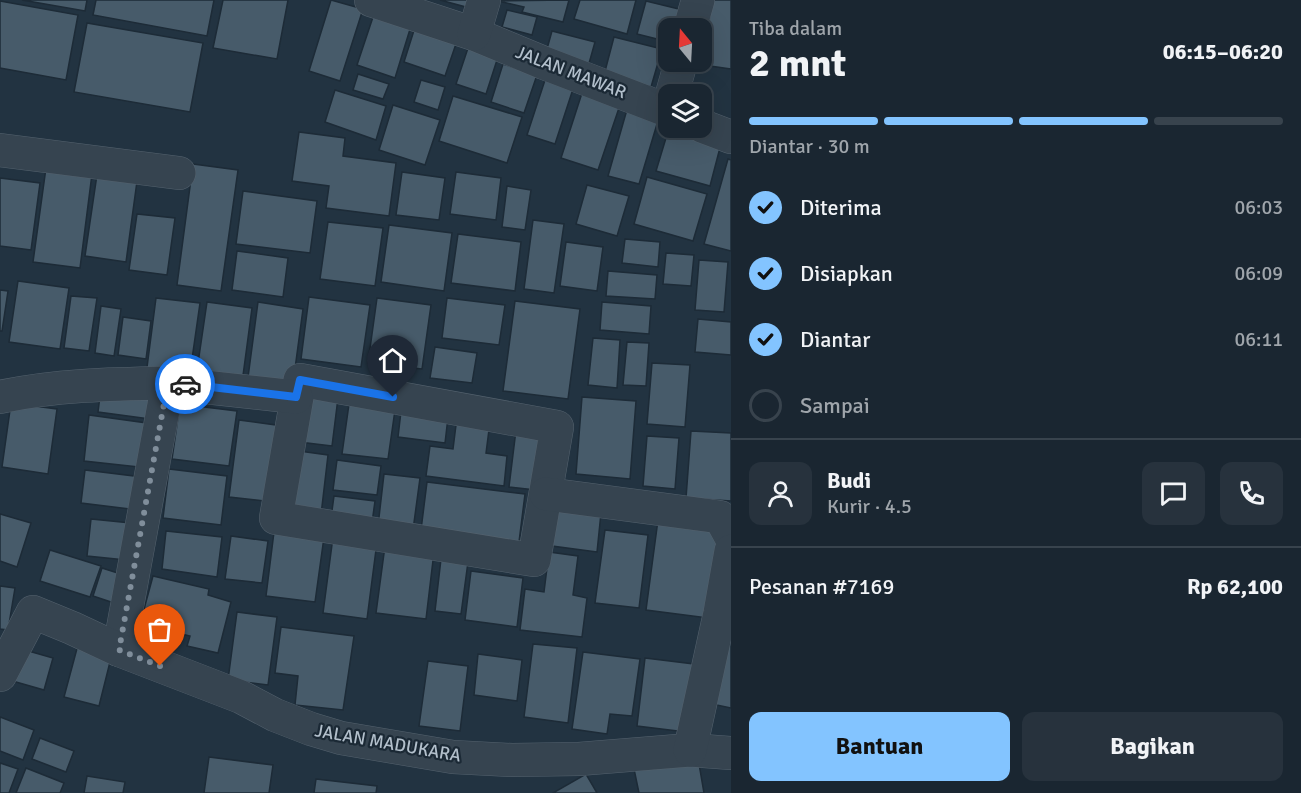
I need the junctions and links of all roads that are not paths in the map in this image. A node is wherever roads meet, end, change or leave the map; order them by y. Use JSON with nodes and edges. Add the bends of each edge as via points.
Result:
{"nodes":[{"id":1,"x":371,"y":0,"type":"edge"},
{"id":2,"x":484,"y":0,"type":"edge"},
{"id":3,"x":698,"y":0,"type":"edge"},
{"id":4,"x":693,"y":18,"type":"edge"},
{"id":5,"x":474,"y":34,"type":"junction"},
{"id":6,"x":658,"y":101,"type":"edge"},
{"id":7,"x":712,"y":130,"type":"edge"},
{"id":8,"x":731,"y":137,"type":"edge"},
{"id":9,"x":0,"y":150,"type":"edge"},
{"id":10,"x":179,"y":173,"type":"dead end"},
{"id":11,"x":168,"y":382,"type":"junction"},
{"id":12,"x":0,"y":397,"type":"edge"},
{"id":13,"x":296,"y":397,"type":"junction"},
{"id":14,"x":546,"y":494,"type":"junction"},
{"id":15,"x":731,"y":537,"type":"edge"},
{"id":16,"x":730,"y":563,"type":"edge"},
{"id":17,"x":119,"y":650,"type":"junction"},
{"id":18,"x":0,"y":675,"type":"edge"},
{"id":19,"x":690,"y":750,"type":"junction"},
{"id":20,"x":731,"y":753,"type":"edge"}],
"edges":[{"from":1,"to":5,"type":"street","name":"JALAN MAWAR"},
{"from":2,"to":5,"type":"street"},
{"from":3,"to":4,"type":"street"},
{"from":5,"to":6,"type":"street","name":"JALAN MAWAR","via":[[544,63]]},
{"from":7,"to":8,"type":"street"},
{"from":9,"to":10,"type":"street"},
{"from":11,"to":12,"type":"street","via":[[98,384]]},
{"from":11,"to":13,"type":"street"},
{"from":11,"to":17,"type":"street"},
{"from":13,"to":14,"type":"street","via":[[300,380],[557,427]]},
{"from":13,"to":14,"type":"street","via":[[276,518],[534,560]]},
{"from":14,"to":15,"type":"street","via":[[720,517]]},
{"from":16,"to":19,"type":"street"},
{"from":17,"to":18,"type":"street","name":"JALAN MADUKARA","via":[[33,612]]},
{"from":17,"to":19,"type":"street","name":"JALAN MADUKARA","via":[[311,729],[411,751],[512,760]]},
{"from":19,"to":20,"type":"street","name":"JALAN MADUKARA"}]}
